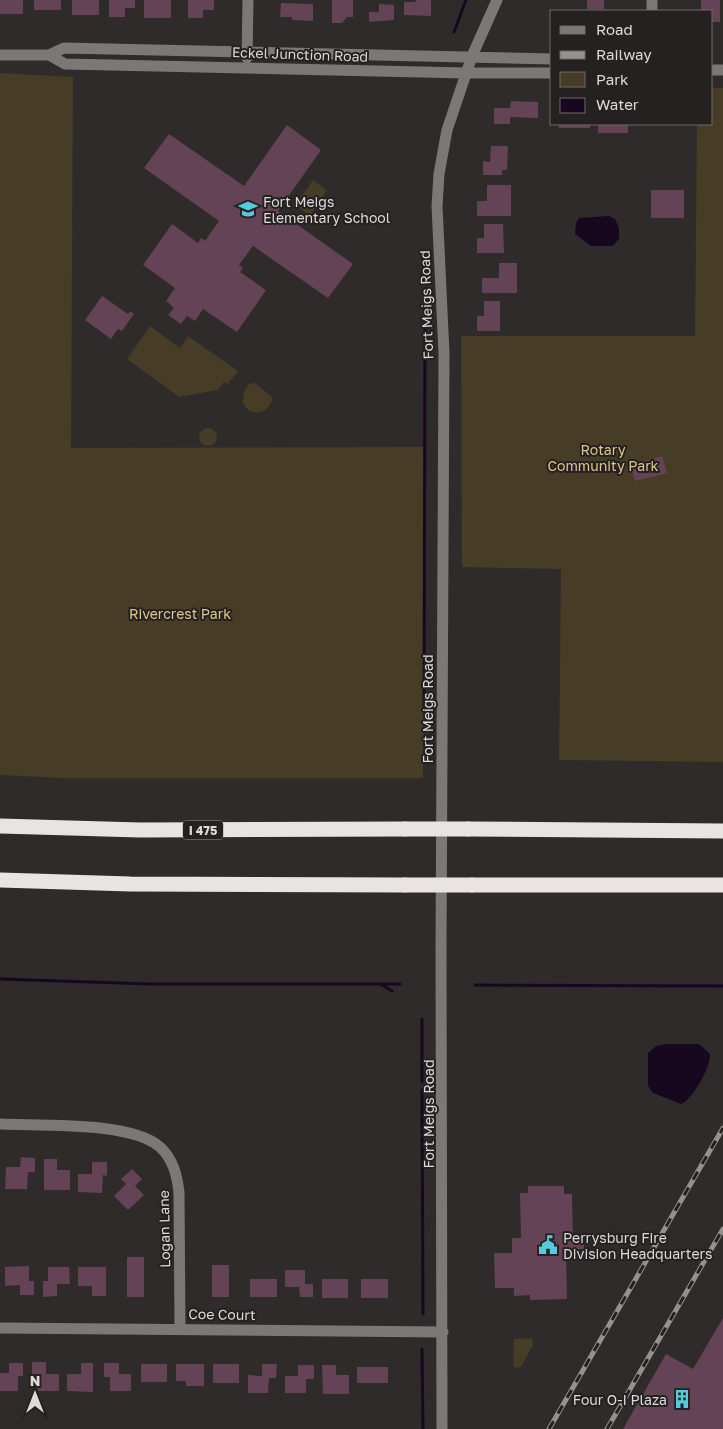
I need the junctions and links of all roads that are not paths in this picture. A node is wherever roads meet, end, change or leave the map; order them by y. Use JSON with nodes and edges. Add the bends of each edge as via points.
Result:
{"nodes":[{"id":1,"x":248,"y":0,"type":"edge"},
{"id":2,"x":497,"y":0,"type":"edge"},
{"id":3,"x":247,"y":52,"type":"junction"},
{"id":4,"x":0,"y":55,"type":"edge"},
{"id":5,"x":50,"y":55,"type":"junction"},
{"id":6,"x":472,"y":56,"type":"junction"},
{"id":7,"x":550,"y":59,"type":"edge"},
{"id":8,"x":247,"y":67,"type":"junction"},
{"id":9,"x":466,"y":73,"type":"junction"},
{"id":10,"x":550,"y":73,"type":"edge"},
{"id":11,"x":0,"y":826,"type":"edge"},
{"id":12,"x":723,"y":831,"type":"edge"},
{"id":13,"x":0,"y":880,"type":"edge"},
{"id":14,"x":723,"y":885,"type":"edge"},
{"id":15,"x":0,"y":1124,"type":"edge"},
{"id":16,"x":0,"y":1328,"type":"edge"},
{"id":17,"x":180,"y":1329,"type":"junction"},
{"id":18,"x":443,"y":1332,"type":"junction"},
{"id":19,"x":442,"y":1429,"type":"edge"}],
"edges":[{"from":1,"to":3,"type":"street"},
{"from":2,"to":6,"type":"street","name":"Fort Meigs Road"},
{"from":3,"to":5,"type":"street","name":"Eckel Junction Road","via":[[64,48]]},
{"from":3,"to":6,"type":"street","name":"Eckel Junction Road"},
{"from":3,"to":8,"type":"street"},
{"from":4,"to":5,"type":"street","name":"Eckel Junction Road"},
{"from":5,"to":8,"type":"street","name":"Eckel Junction Road","via":[[65,64]]},
{"from":6,"to":7,"type":"street","name":"Eckel Junction Road"},
{"from":6,"to":9,"type":"street","name":"Fort Meigs Road"},
{"from":8,"to":9,"type":"street","name":"Eckel Junction Road"},
{"from":9,"to":10,"type":"street","name":"Eckel Junction Road"},
{"from":9,"to":18,"type":"street","name":"Fort Meigs Road","via":[[442,149],[437,206],[444,353]]},
{"from":11,"to":12,"type":"highway","number":"I 475","bridge":true,"via":[[140,830]]},
{"from":13,"to":14,"type":"highway","bridge":true,"via":[[130,884]]},
{"from":15,"to":17,"type":"street","name":"Logan Lane","via":[[122,1131],[146,1138],[165,1152],[177,1175],[179,1192]]},
{"from":16,"to":17,"type":"street","name":"Coe Court"},
{"from":17,"to":18,"type":"street","name":"Coe Court"},
{"from":18,"to":19,"type":"street","name":"Fort Meigs Road"}]}
